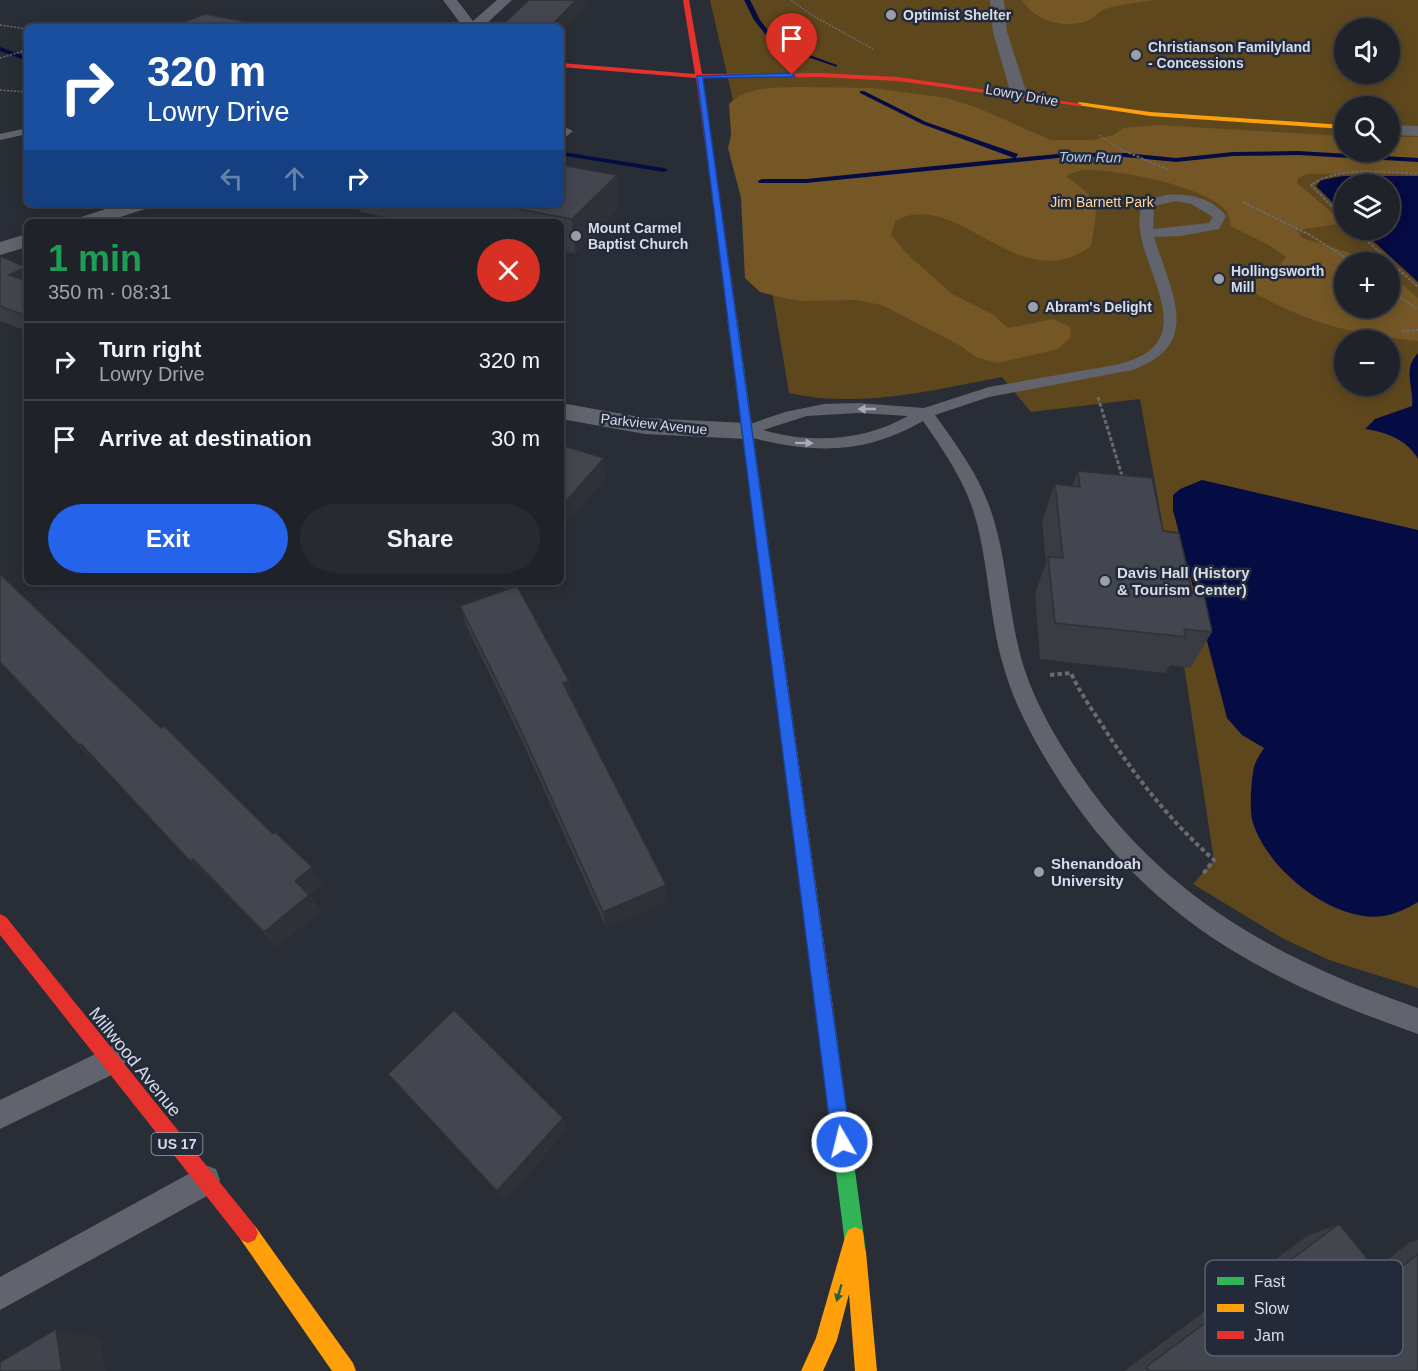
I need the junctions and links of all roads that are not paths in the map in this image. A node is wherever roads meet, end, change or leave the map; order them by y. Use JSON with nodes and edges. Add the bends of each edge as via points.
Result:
{"nodes":[{"id":1,"x":450,"y":0,"type":"edge"},
{"id":2,"x":505,"y":0,"type":"edge"},
{"id":3,"x":687,"y":0,"type":"edge"},
{"id":4,"x":997,"y":0,"type":"edge"},
{"id":5,"x":470,"y":24,"type":"edge"},
{"id":6,"x":476,"y":24,"type":"edge"},
{"id":7,"x":564,"y":64,"type":"edge"},
{"id":8,"x":700,"y":76,"type":"junction"},
{"id":9,"x":1019,"y":94,"type":"junction"},
{"id":10,"x":1334,"y":126,"type":"edge"},
{"id":11,"x":1400,"y":130,"type":"edge"},
{"id":12,"x":1418,"y":131,"type":"edge"},
{"id":13,"x":24,"y":132,"type":"edge"},
{"id":14,"x":0,"y":137,"type":"edge"},
{"id":15,"x":132,"y":207,"type":"edge"},
{"id":16,"x":94,"y":219,"type":"edge"},
{"id":17,"x":1148,"y":233,"type":"junction"},
{"id":18,"x":24,"y":241,"type":"edge"},
{"id":19,"x":2,"y":248,"type":"edge"},
{"id":20,"x":24,"y":254,"type":"edge"},
{"id":21,"x":564,"y":412,"type":"edge"},
{"id":22,"x":925,"y":413,"type":"junction"},
{"id":23,"x":747,"y":431,"type":"junction"},
{"id":24,"x":4,"y":936,"type":"edge"},
{"id":25,"x":1418,"y":1021,"type":"edge"},
{"id":26,"x":112,"y":1060,"type":"junction"},
{"id":27,"x":0,"y":1115,"type":"edge"},
{"id":28,"x":205,"y":1180,"type":"junction"},
{"id":29,"x":855,"y":1237,"type":"junction"},
{"id":30,"x":0,"y":1294,"type":"edge"},
{"id":31,"x":345,"y":1371,"type":"edge"},
{"id":32,"x":812,"y":1371,"type":"edge"},
{"id":33,"x":866,"y":1371,"type":"edge"}],
"edges":[{"from":1,"to":5,"type":"street"},
{"from":2,"to":6,"type":"street"},
{"from":3,"to":8,"type":"main road"},
{"from":4,"to":9,"type":"street","via":[[1000,32]]},
{"from":7,"to":8,"type":"main road","name":"Lowry Drive"},
{"from":8,"to":9,"type":"main road","name":"Lowry Drive","via":[[859,76]]},
{"from":8,"to":23,"type":"main road"},
{"from":9,"to":10,"type":"main road","name":"Lowry Drive","via":[[1150,114]]},
{"from":11,"to":12,"type":"street"},
{"from":13,"to":14,"type":"lane"},
{"from":15,"to":16,"type":"street"},
{"from":17,"to":17,"type":"lane","via":[[1145,210],[1158,198],[1186,199],[1220,216],[1214,225],[1201,230]]},
{"from":17,"to":22,"type":"lane","via":[[1172,320],[1164,341],[1146,358],[1119,370],[998,390]]},
{"from":18,"to":19,"type":"street"},
{"from":19,"to":20,"type":"street"},
{"from":21,"to":23,"type":"street","name":"Parkview Avenue","via":[[645,426]]},
{"from":22,"to":23,"type":"lane","one_way":true,"via":[[889,409],[815,411],[792,414]]},
{"from":23,"to":22,"type":"lane","one_way":true,"via":[[798,443],[873,438],[906,426]]},
{"from":22,"to":25,"type":"lane","via":[[973,488],[982,511],[1019,685],[1074,787],[1109,833],[1162,889],[1227,935],[1320,985]]},
{"from":23,"to":29,"type":"main road"},
{"from":24,"to":26,"type":"main road","name":"Millwood Avenue","number":"US 17"},
{"from":26,"to":27,"type":"lane"},
{"from":26,"to":28,"type":"main road","name":"Millwood Avenue","number":"US 17"},
{"from":28,"to":30,"type":"lane"},
{"from":28,"to":31,"type":"main road","name":"Millwood Avenue","number":"US 17"},
{"from":29,"to":32,"type":"main road","one_way":true,"via":[[826,1340]]},
{"from":29,"to":33,"type":"main road"}]}
